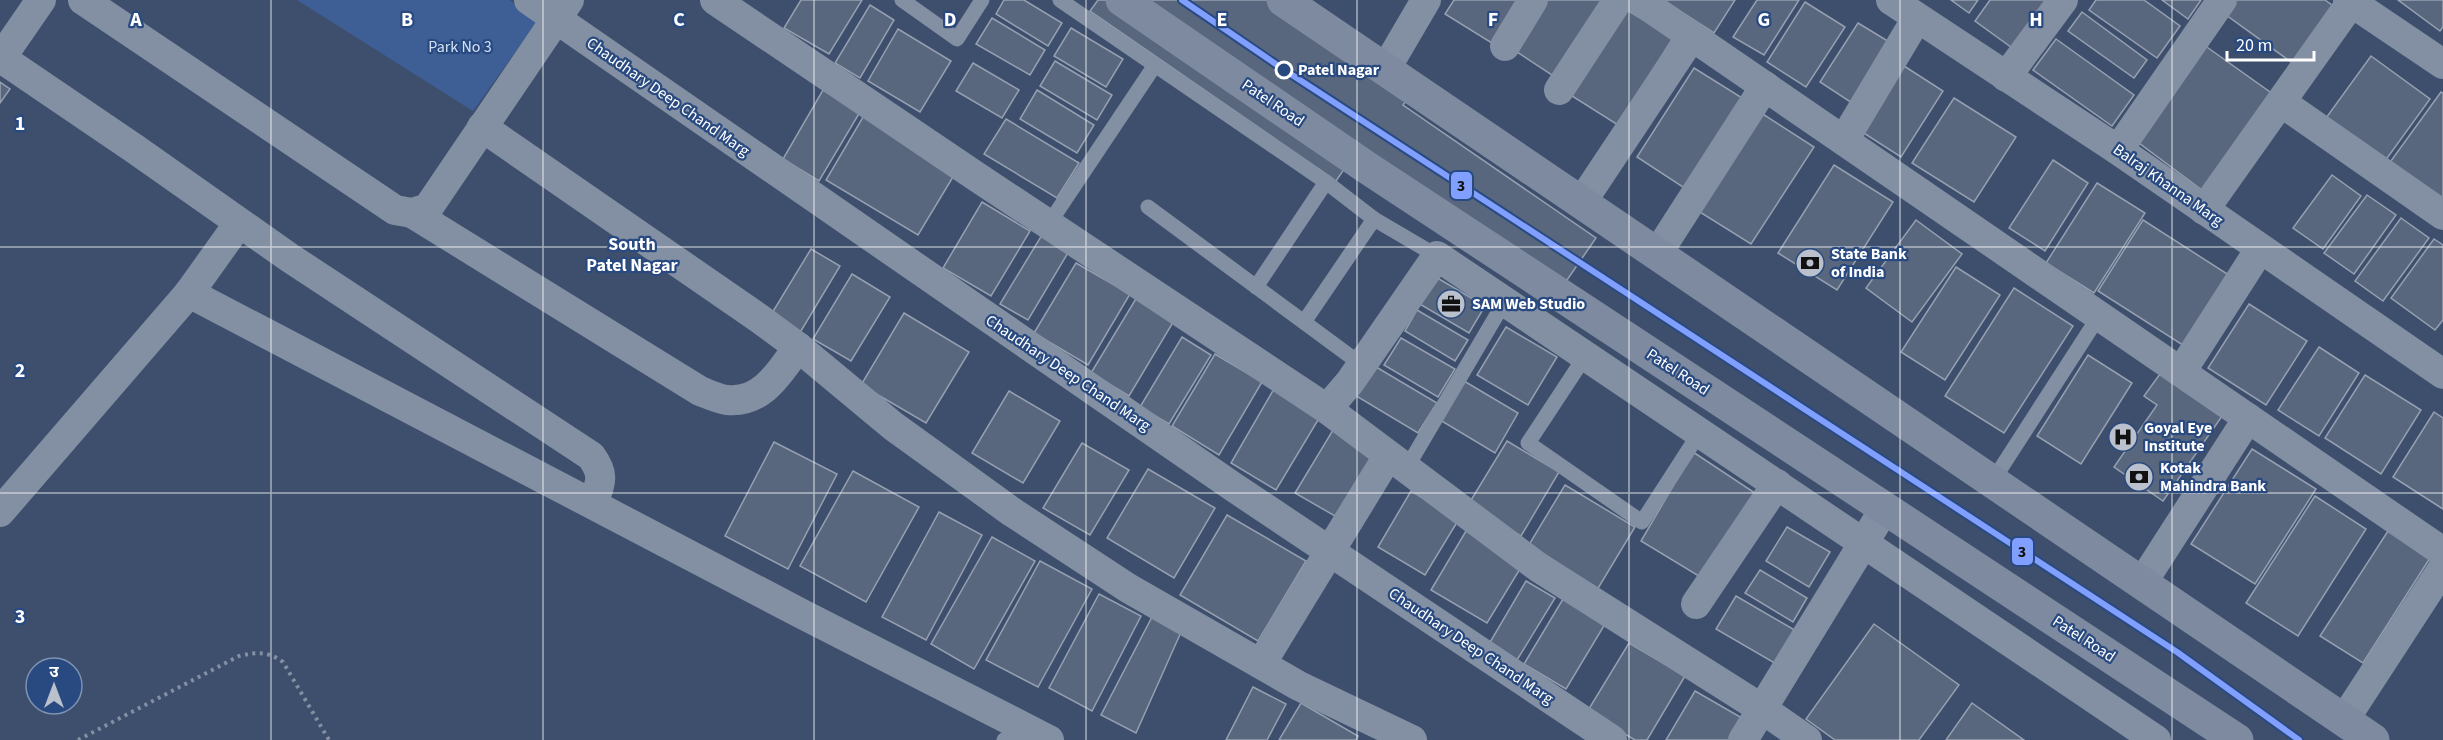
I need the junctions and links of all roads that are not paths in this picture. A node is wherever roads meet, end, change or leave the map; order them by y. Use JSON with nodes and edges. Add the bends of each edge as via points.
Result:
{"nodes":[{"id":1,"x":41,"y":0,"type":"edge"},
{"id":2,"x":83,"y":0,"type":"edge"},
{"id":3,"x":529,"y":0,"type":"edge"},
{"id":4,"x":716,"y":0,"type":"edge"},
{"id":5,"x":902,"y":0,"type":"edge"},
{"id":6,"x":982,"y":0,"type":"edge"},
{"id":7,"x":1060,"y":0,"type":"edge"},
{"id":8,"x":1122,"y":0,"type":"edge"},
{"id":9,"x":1283,"y":0,"type":"edge"},
{"id":10,"x":1426,"y":0,"type":"edge"},
{"id":11,"x":1533,"y":0,"type":"edge"},
{"id":12,"x":1618,"y":0,"type":"edge"},
{"id":13,"x":1640,"y":0,"type":"edge"},
{"id":14,"x":1891,"y":0,"type":"edge"},
{"id":15,"x":2063,"y":0,"type":"edge"},
{"id":16,"x":2222,"y":0,"type":"edge"},
{"id":17,"x":2351,"y":1,"type":"edge"},
{"id":18,"x":563,"y":9,"type":"edge"},
{"id":19,"x":1917,"y":18,"type":"junction"},
{"id":20,"x":1692,"y":36,"type":"junction"},
{"id":21,"x":1505,"y":46,"type":"dead end"},
{"id":22,"x":0,"y":58,"type":"edge"},
{"id":23,"x":2443,"y":64,"type":"edge"},
{"id":24,"x":1155,"y":65,"type":"junction"},
{"id":25,"x":1385,"y":70,"type":"junction"},
{"id":26,"x":2006,"y":77,"type":"junction"},
{"id":27,"x":1765,"y":86,"type":"junction"},
{"id":28,"x":1559,"y":90,"type":"dead end"},
{"id":29,"x":2281,"y":102,"type":"junction"},
{"id":30,"x":482,"y":127,"type":"junction"},
{"id":31,"x":1844,"y":140,"type":"junction"},
{"id":32,"x":2118,"y":150,"type":"junction"},
{"id":33,"x":1326,"y":182,"type":"junction"},
{"id":34,"x":1581,"y":203,"type":"junction"},
{"id":35,"x":1148,"y":207,"type":"dead end"},
{"id":36,"x":2204,"y":210,"type":"junction"},
{"id":37,"x":412,"y":213,"type":"junction"},
{"id":38,"x":2443,"y":215,"type":"edge"},
{"id":39,"x":1374,"y":219,"type":"junction"},
{"id":40,"x":239,"y":223,"type":"junction"},
{"id":41,"x":1048,"y":225,"type":"junction"},
{"id":42,"x":2260,"y":249,"type":"junction"},
{"id":43,"x":1657,"y":254,"type":"junction"},
{"id":44,"x":1437,"y":256,"type":"junction"},
{"id":45,"x":1256,"y":287,"type":"junction"},
{"id":46,"x":189,"y":293,"type":"junction"},
{"id":47,"x":1505,"y":301,"type":"junction"},
{"id":48,"x":2099,"y":316,"type":"junction"},
{"id":49,"x":1304,"y":322,"type":"junction"},
{"id":50,"x":798,"y":347,"type":"junction"},
{"id":51,"x":1586,"y":356,"type":"junction"},
{"id":52,"x":1362,"y":365,"type":"junction"},
{"id":53,"x":2181,"y":372,"type":"junction"},
{"id":54,"x":2443,"y":374,"type":"edge"},
{"id":55,"x":1327,"y":409,"type":"junction"},
{"id":56,"x":2248,"y":418,"type":"junction"},
{"id":57,"x":1700,"y":432,"type":"junction"},
{"id":58,"x":1397,"y":462,"type":"junction"},
{"id":59,"x":10,"y":480,"type":"edge"},
{"id":60,"x":1992,"y":482,"type":"junction"},
{"id":61,"x":1777,"y":484,"type":"junction"},
{"id":62,"x":593,"y":503,"type":"junction"},
{"id":63,"x":1885,"y":508,"type":"junction"},
{"id":64,"x":0,"y":512,"type":"edge"},
{"id":65,"x":1863,"y":542,"type":"junction"},
{"id":66,"x":1330,"y":551,"type":"junction"},
{"id":67,"x":2443,"y":552,"type":"edge"},
{"id":68,"x":2443,"y":568,"type":"edge"},
{"id":69,"x":2142,"y":583,"type":"junction"},
{"id":70,"x":1696,"y":604,"type":"dead end"},
{"id":71,"x":1261,"y":664,"type":"junction"},
{"id":72,"x":1762,"y":709,"type":"junction"},
{"id":73,"x":2344,"y":720,"type":"junction"},
{"id":74,"x":1026,"y":736,"type":"edge"},
{"id":75,"x":1412,"y":740,"type":"edge"},
{"id":76,"x":1612,"y":740,"type":"edge"},
{"id":77,"x":1743,"y":740,"type":"edge"},
{"id":78,"x":1807,"y":740,"type":"edge"},
{"id":79,"x":2156,"y":740,"type":"edge"},
{"id":80,"x":2237,"y":740,"type":"edge"},
{"id":81,"x":2373,"y":740,"type":"edge"}],
"edges":[{"from":1,"to":22,"type":"street"},
{"from":2,"to":37,"type":"street","via":[[395,210]]},
{"from":3,"to":18,"type":"street","name":"Chaudhary Deep Chand Marg"},
{"from":4,"to":41,"type":"street"},
{"from":5,"to":6,"type":"lane","via":[[957,39]]},
{"from":7,"to":24,"type":"lane"},
{"from":8,"to":63,"type":"main road","name":"Patel Road","via":[[1366,167]]},
{"from":9,"to":25,"type":"main road"},
{"from":10,"to":25,"type":"street"},
{"from":11,"to":21,"type":"street"},
{"from":12,"to":28,"type":"street"},
{"from":13,"to":20,"type":"street"},
{"from":14,"to":19,"type":"street","name":"Balraj Khanna Marg"},
{"from":15,"to":26,"type":"street"},
{"from":16,"to":32,"type":"street"},
{"from":17,"to":23,"type":"street"},
{"from":17,"to":29,"type":"street"},
{"from":18,"to":30,"type":"street"},
{"from":18,"to":66,"type":"street","name":"Chaudhary Deep Chand Marg","via":[[723,136]]},
{"from":19,"to":26,"type":"street","name":"Balraj Khanna Marg"},
{"from":19,"to":31,"type":"street"},
{"from":20,"to":27,"type":"street"},
{"from":20,"to":34,"type":"street"},
{"from":22,"to":40,"type":"street"},
{"from":24,"to":33,"type":"lane"},
{"from":24,"to":41,"type":"lane"},
{"from":25,"to":34,"type":"main road"},
{"from":26,"to":32,"type":"street","name":"Balraj Khanna Marg"},
{"from":27,"to":31,"type":"street"},
{"from":27,"to":43,"type":"street"},
{"from":29,"to":36,"type":"street"},
{"from":29,"to":38,"type":"street"},
{"from":30,"to":37,"type":"street","via":[[428,208]]},
{"from":30,"to":50,"type":"street"},
{"from":31,"to":48,"type":"street"},
{"from":32,"to":36,"type":"street","name":"Balraj Khanna Marg"},
{"from":33,"to":39,"type":"lane"},
{"from":33,"to":45,"type":"lane"},
{"from":34,"to":43,"type":"main road"},
{"from":35,"to":45,"type":"lane"},
{"from":36,"to":42,"type":"street","name":"Balraj Khanna Marg"},
{"from":37,"to":50,"type":"street","via":[[700,391],[727,400],[752,398],[771,383]]},
{"from":39,"to":44,"type":"lane"},
{"from":39,"to":49,"type":"lane"},
{"from":40,"to":46,"type":"street"},
{"from":40,"to":62,"type":"street","via":[[591,456],[602,481]]},
{"from":41,"to":55,"type":"street"},
{"from":42,"to":53,"type":"street"},
{"from":42,"to":54,"type":"street","name":"Balraj Khanna Marg"},
{"from":43,"to":60,"type":"main road"},
{"from":44,"to":47,"type":"street"},
{"from":44,"to":52,"type":"street"},
{"from":45,"to":49,"type":"lane"},
{"from":46,"to":59,"type":"street"},
{"from":46,"to":62,"type":"street"},
{"from":47,"to":51,"type":"street"},
{"from":47,"to":58,"type":"lane"},
{"from":48,"to":53,"type":"street"},
{"from":48,"to":60,"type":"lane"},
{"from":49,"to":52,"type":"lane"},
{"from":50,"to":71,"type":"street","via":[[893,426],[1012,512],[1128,588]]},
{"from":51,"to":57,"type":"street"},
{"from":51,"to":57,"type":"lane","via":[[1528,443],[1642,522]]},
{"from":52,"to":55,"type":"street"},
{"from":53,"to":56,"type":"street"},
{"from":55,"to":58,"type":"street"},
{"from":56,"to":67,"type":"street"},
{"from":56,"to":69,"type":"street"},
{"from":57,"to":61,"type":"street"},
{"from":58,"to":66,"type":"street"},
{"from":58,"to":72,"type":"street","via":[[1538,567]]},
{"from":59,"to":64,"type":"street"},
{"from":60,"to":69,"type":"main road"},
{"from":61,"to":65,"type":"street"},
{"from":61,"to":70,"type":"street"},
{"from":62,"to":74,"type":"street"},
{"from":63,"to":65,"type":"street"},
{"from":63,"to":80,"type":"main road","name":"Patel Road"},
{"from":65,"to":72,"type":"street"},
{"from":65,"to":79,"type":"street"},
{"from":66,"to":71,"type":"street"},
{"from":66,"to":76,"type":"street","name":"Chaudhary Deep Chand Marg"},
{"from":68,"to":73,"type":"street"},
{"from":69,"to":73,"type":"main road"},
{"from":71,"to":75,"type":"street"},
{"from":72,"to":77,"type":"street"},
{"from":72,"to":78,"type":"street"},
{"from":73,"to":81,"type":"main road"}]}
